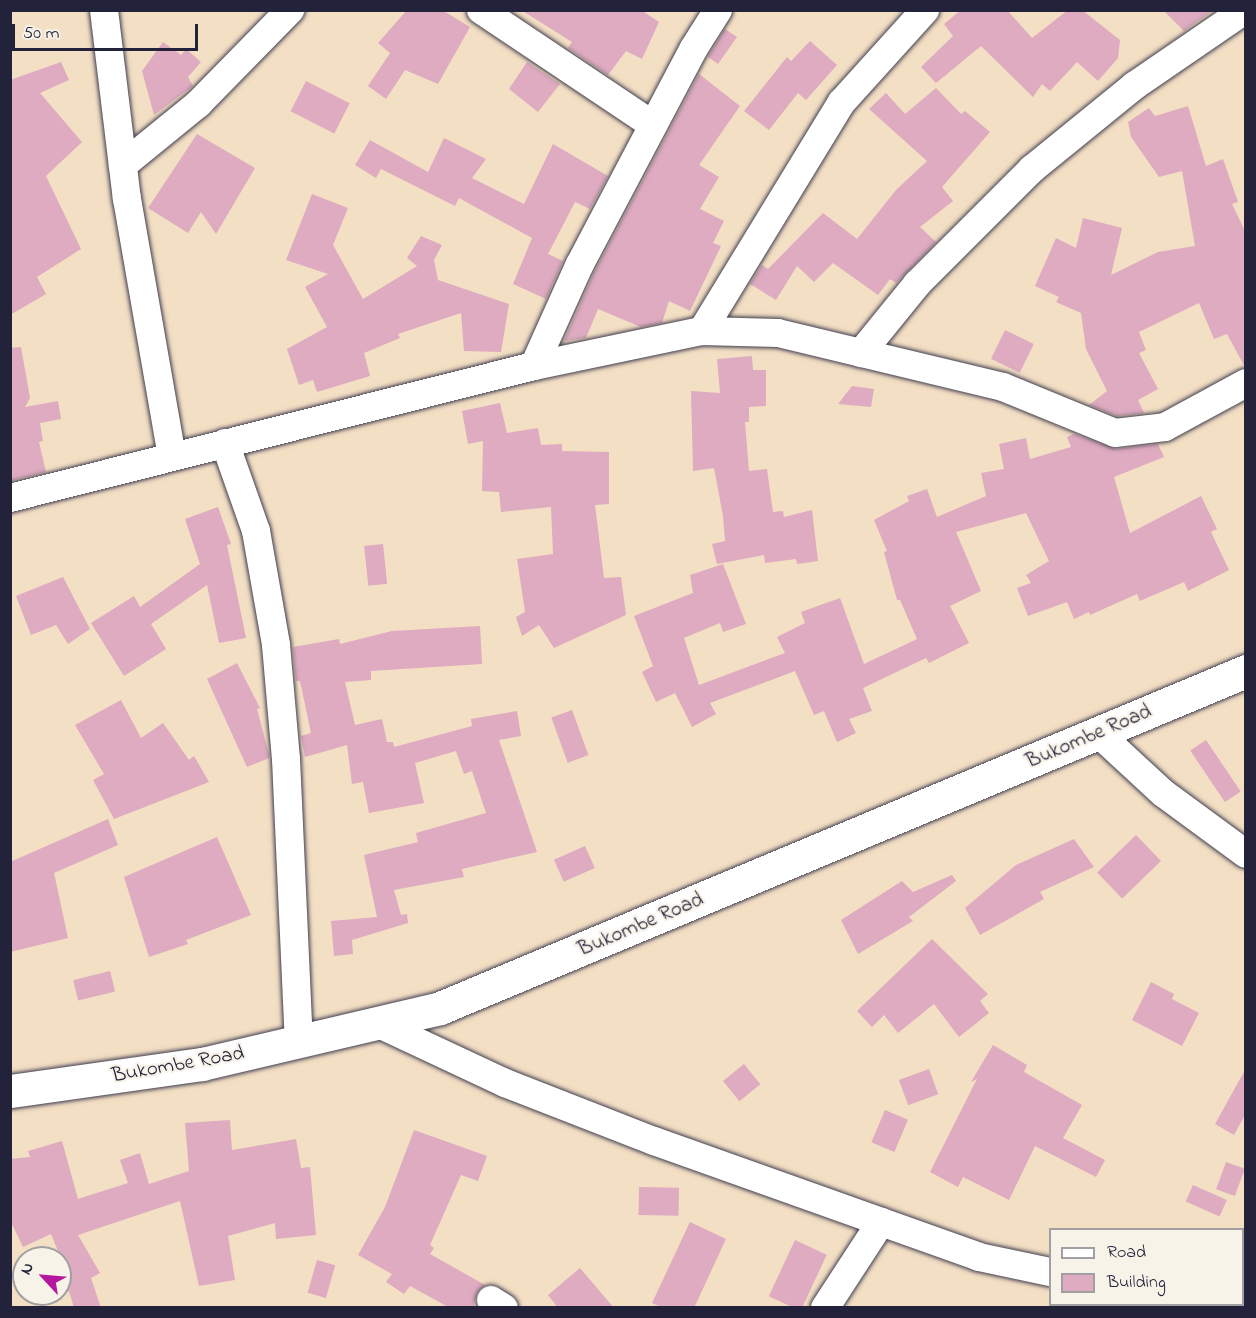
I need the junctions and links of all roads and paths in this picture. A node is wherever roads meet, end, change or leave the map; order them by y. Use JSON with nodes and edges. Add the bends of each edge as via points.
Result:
{"nodes":[{"id":1,"x":104,"y":10,"type":"edge"},
{"id":2,"x":290,"y":10,"type":"edge"},
{"id":3,"x":481,"y":10,"type":"edge"},
{"id":4,"x":718,"y":10,"type":"edge"},
{"id":5,"x":925,"y":10,"type":"edge"},
{"id":6,"x":1245,"y":10,"type":"edge"},
{"id":7,"x":653,"y":125,"type":"junction"},
{"id":8,"x":123,"y":165,"type":"junction"},
{"id":9,"x":702,"y":331,"type":"junction"},
{"id":10,"x":861,"y":353,"type":"junction"},
{"id":11,"x":534,"y":366,"type":"junction"},
{"id":12,"x":1245,"y":383,"type":"edge"},
{"id":13,"x":225,"y":443,"type":"junction"},
{"id":14,"x":172,"y":456,"type":"junction"},
{"id":15,"x":10,"y":498,"type":"edge"},
{"id":16,"x":1245,"y":671,"type":"edge"},
{"id":17,"x":1098,"y":733,"type":"junction"},
{"id":18,"x":1245,"y":854,"type":"edge"},
{"id":19,"x":377,"y":1023,"type":"junction"},
{"id":20,"x":299,"y":1041,"type":"junction"},
{"id":21,"x":10,"y":1091,"type":"edge"},
{"id":22,"x":881,"y":1222,"type":"junction"},
{"id":23,"x":1049,"y":1272,"type":"edge"},
{"id":24,"x":825,"y":1308,"type":"edge"}],
"edges":[{"from":1,"to":8,"type":"street"},
{"from":2,"to":8,"type":"street","via":[[198,104]]},
{"from":3,"to":7,"type":"street"},
{"from":4,"to":7,"type":"street"},
{"from":5,"to":9,"type":"street","via":[[842,102]]},
{"from":6,"to":10,"type":"street","via":[[1134,87],[1032,169],[933,266]]},
{"from":7,"to":11,"type":"street","via":[[579,266]]},
{"from":8,"to":14,"type":"street"},
{"from":9,"to":10,"type":"street","via":[[778,333]]},
{"from":9,"to":11,"type":"street"},
{"from":10,"to":12,"type":"street","via":[[1003,387],[1115,434],[1165,427]]},
{"from":11,"to":13,"type":"street"},
{"from":13,"to":14,"type":"street"},
{"from":13,"to":20,"type":"street","via":[[256,531],[276,645],[286,759]]},
{"from":14,"to":15,"type":"street"},
{"from":16,"to":17,"type":"main road","name":"Bukombe Road"},
{"from":17,"to":18,"type":"street","via":[[1163,793]]},
{"from":17,"to":19,"type":"main road","name":"Bukombe Road","via":[[440,1008]]},
{"from":19,"to":20,"type":"main road","name":"Bukombe Road"},
{"from":19,"to":22,"type":"street","via":[[505,1083]]},
{"from":20,"to":21,"type":"main road","name":"Bukombe Road","via":[[202,1064]]},
{"from":22,"to":23,"type":"street","via":[[979,1257]]},
{"from":22,"to":24,"type":"street"}]}
